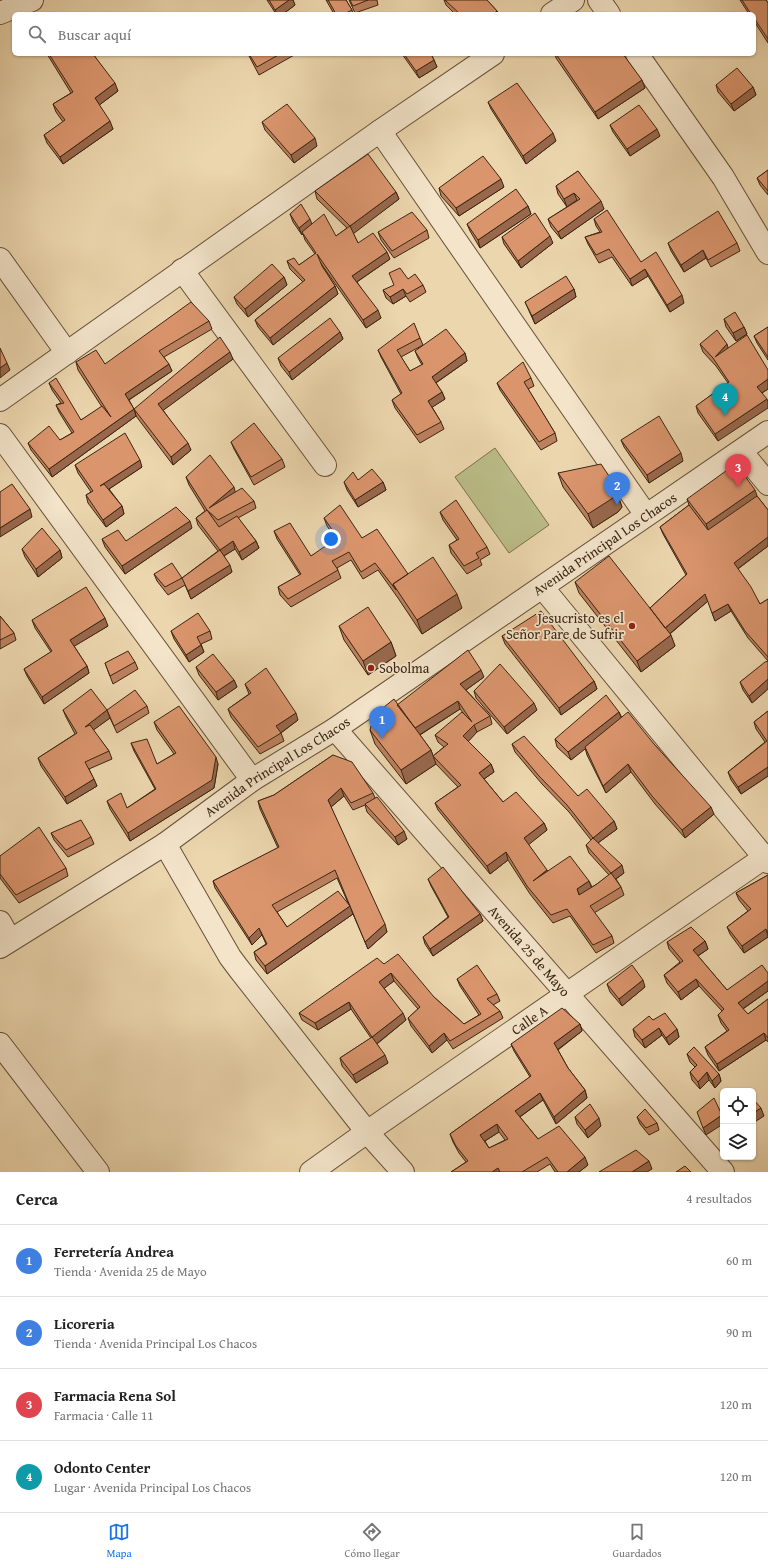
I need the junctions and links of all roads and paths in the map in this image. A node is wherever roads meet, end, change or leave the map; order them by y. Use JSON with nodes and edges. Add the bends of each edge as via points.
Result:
{"nodes":[{"id":1,"x":32,"y":0,"type":"edge"},
{"id":2,"x":573,"y":0,"type":"edge"},
{"id":3,"x":599,"y":0,"type":"edge"},
{"id":4,"x":555,"y":12,"type":"edge"},
{"id":5,"x":608,"y":12,"type":"edge"},
{"id":6,"x":0,"y":13,"type":"edge"},
{"id":7,"x":490,"y":56,"type":"edge"},
{"id":8,"x":638,"y":56,"type":"edge"},
{"id":9,"x":380,"y":131,"type":"junction"},
{"id":10,"x":768,"y":253,"type":"edge"},
{"id":11,"x":0,"y":259,"type":"edge"},
{"id":12,"x":182,"y":270,"type":"junction"},
{"id":13,"x":67,"y":353,"type":"junction"},
{"id":14,"x":0,"y":400,"type":"edge"},
{"id":15,"x":768,"y":432,"type":"edge"},
{"id":16,"x":0,"y":435,"type":"edge"},
{"id":17,"x":740,"y":451,"type":"junction"},
{"id":18,"x":325,"y":465,"type":"dead end"},
{"id":19,"x":768,"y":484,"type":"edge"},
{"id":20,"x":646,"y":515,"type":"junction"},
{"id":21,"x":543,"y":588,"type":"junction"},
{"id":22,"x":335,"y":729,"type":"junction"},
{"id":23,"x":252,"y":780,"type":"junction"},
{"id":24,"x":165,"y":844,"type":"junction"},
{"id":25,"x":767,"y":859,"type":"edge"},
{"id":26,"x":3,"y":936,"type":"edge"},
{"id":27,"x":568,"y":993,"type":"junction"},
{"id":28,"x":0,"y":1044,"type":"edge"},
{"id":29,"x":367,"y":1132,"type":"junction"},
{"id":30,"x":98,"y":1172,"type":"edge"},
{"id":31,"x":311,"y":1172,"type":"edge"},
{"id":32,"x":403,"y":1172,"type":"edge"},
{"id":33,"x":723,"y":1172,"type":"edge"}],
"edges":[{"from":1,"to":6,"type":"street"},
{"from":2,"to":4,"type":"street"},
{"from":3,"to":5,"type":"street"},
{"from":7,"to":9,"type":"street"},
{"from":8,"to":10,"type":"street","via":[[723,177]]},
{"from":9,"to":12,"type":"street"},
{"from":9,"to":20,"type":"street"},
{"from":11,"to":13,"type":"street"},
{"from":12,"to":13,"type":"street"},
{"from":12,"to":18,"type":"street"},
{"from":13,"to":14,"type":"street"},
{"from":15,"to":17,"type":"street","name":"Avenida Principal Los Chacos"},
{"from":16,"to":23,"type":"street"},
{"from":17,"to":19,"type":"street"},
{"from":17,"to":20,"type":"street","name":"Avenida Principal Los Chacos"},
{"from":20,"to":21,"type":"street","name":"Avenida Principal Los Chacos"},
{"from":21,"to":22,"type":"street","name":"Avenida Principal Los Chacos"},
{"from":21,"to":25,"type":"street"},
{"from":22,"to":23,"type":"street","name":"Avenida Principal Los Chacos"},
{"from":22,"to":27,"type":"street","name":"Avenida 25 de Mayo"},
{"from":23,"to":24,"type":"street","name":"Avenida Principal Los Chacos"},
{"from":24,"to":26,"type":"street","name":"Avenida Principal Los Chacos"},
{"from":24,"to":29,"type":"street","via":[[230,957]]},
{"from":25,"to":27,"type":"street","name":"Calle A"},
{"from":27,"to":29,"type":"street","name":"Calle A"},
{"from":27,"to":33,"type":"street","name":"Avenida 25 de Mayo"},
{"from":28,"to":30,"type":"street"},
{"from":29,"to":31,"type":"street","name":"Calle A"},
{"from":29,"to":32,"type":"street"}]}
